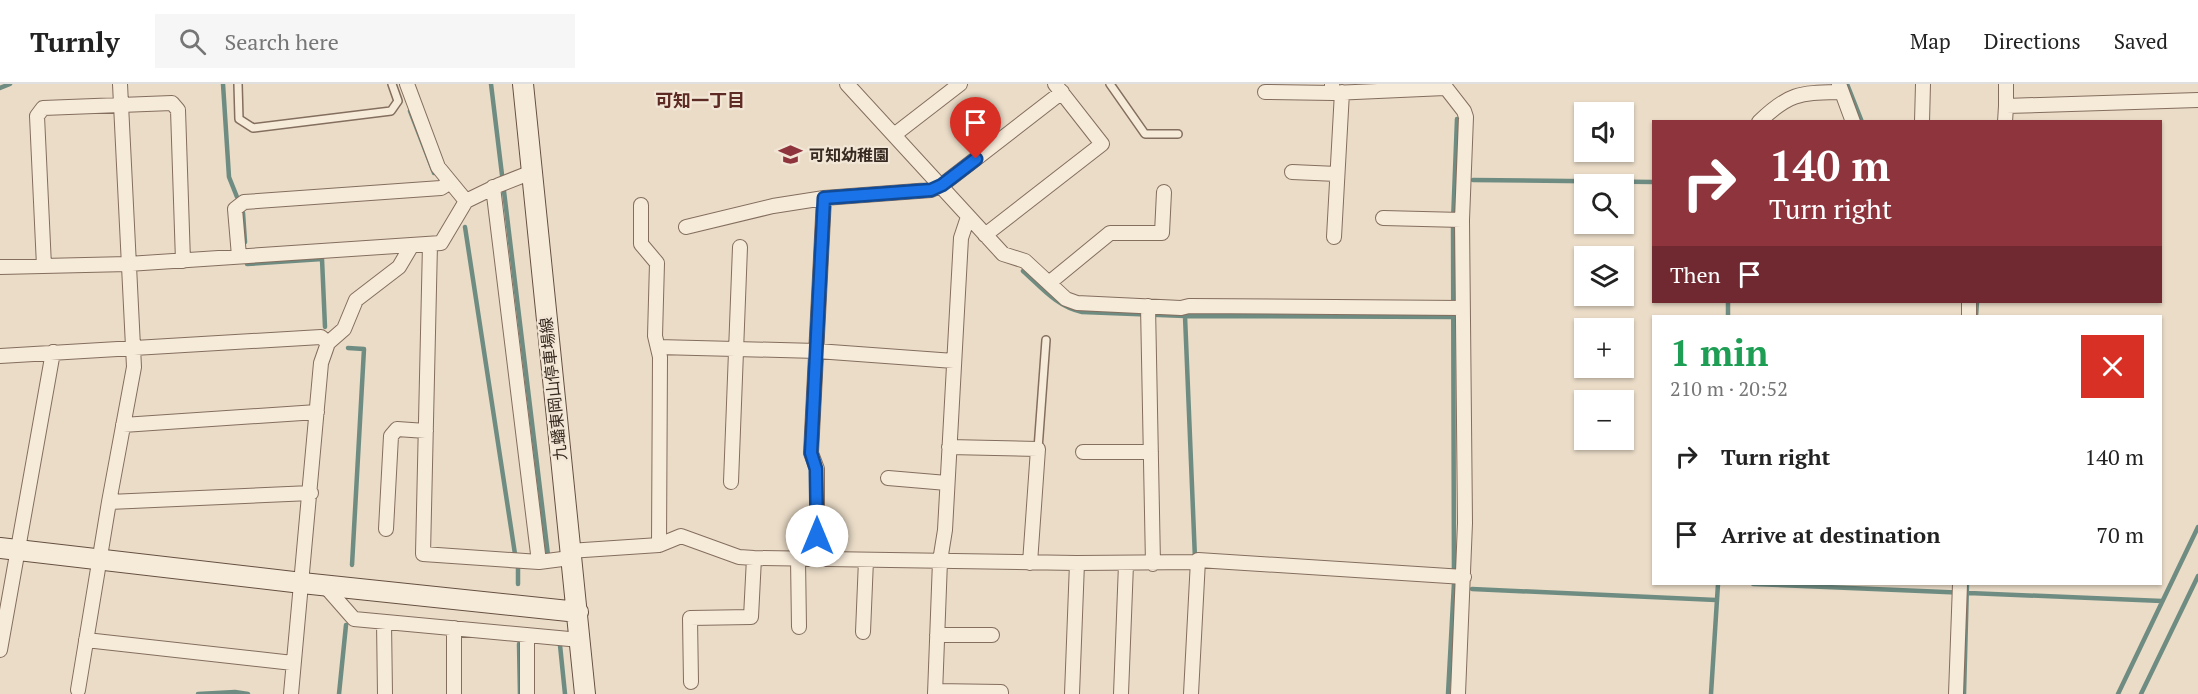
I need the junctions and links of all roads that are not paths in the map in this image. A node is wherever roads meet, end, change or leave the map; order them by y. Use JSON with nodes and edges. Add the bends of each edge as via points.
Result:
{"nodes":[{"id":1,"x":120,"y":84,"type":"edge"},
{"id":2,"x":238,"y":84,"type":"edge"},
{"id":3,"x":392,"y":84,"type":"edge"},
{"id":4,"x":407,"y":84,"type":"edge"},
{"id":5,"x":523,"y":84,"type":"edge"},
{"id":6,"x":847,"y":84,"type":"edge"},
{"id":7,"x":960,"y":84,"type":"edge"},
{"id":8,"x":1110,"y":84,"type":"edge"},
{"id":9,"x":1923,"y":84,"type":"edge"},
{"id":10,"x":2006,"y":84,"type":"edge"},
{"id":11,"x":1444,"y":86,"type":"edge"},
{"id":12,"x":1059,"y":88,"type":"edge"},
{"id":13,"x":1840,"y":88,"type":"edge"},
{"id":14,"x":1336,"y":90,"type":"edge"},
{"id":15,"x":1265,"y":92,"type":"dead end"},
{"id":16,"x":2198,"y":100,"type":"edge"},
{"id":17,"x":119,"y":104,"type":"junction"},
{"id":18,"x":2006,"y":106,"type":"junction"},
{"id":19,"x":1761,"y":120,"type":"edge"},
{"id":20,"x":1852,"y":120,"type":"edge"},
{"id":21,"x":1922,"y":120,"type":"edge"},
{"id":22,"x":2005,"y":120,"type":"edge"},
{"id":23,"x":1178,"y":134,"type":"dead end"},
{"id":24,"x":894,"y":135,"type":"junction"},
{"id":25,"x":532,"y":172,"type":"junction"},
{"id":26,"x":1292,"y":172,"type":"dead end"},
{"id":27,"x":1337,"y":174,"type":"junction"},
{"id":28,"x":449,"y":183,"type":"junction"},
{"id":29,"x":499,"y":185,"type":"junction"},
{"id":30,"x":942,"y":185,"type":"junction"},
{"id":31,"x":1164,"y":192,"type":"dead end"},
{"id":32,"x":824,"y":198,"type":"junction"},
{"id":33,"x":466,"y":201,"type":"junction"},
{"id":34,"x":641,"y":205,"type":"dead end"},
{"id":35,"x":968,"y":217,"type":"junction"},
{"id":36,"x":1383,"y":219,"type":"dead end"},
{"id":37,"x":1456,"y":220,"type":"junction"},
{"id":38,"x":686,"y":227,"type":"dead end"},
{"id":39,"x":985,"y":235,"type":"junction"},
{"id":40,"x":1334,"y":237,"type":"dead end"},
{"id":41,"x":430,"y":244,"type":"junction"},
{"id":42,"x":412,"y":245,"type":"junction"},
{"id":43,"x":740,"y":247,"type":"dead end"},
{"id":44,"x":239,"y":256,"type":"junction"},
{"id":45,"x":183,"y":261,"type":"junction"},
{"id":46,"x":128,"y":264,"type":"junction"},
{"id":47,"x":44,"y":266,"type":"junction"},
{"id":48,"x":0,"y":267,"type":"edge"},
{"id":49,"x":1049,"y":283,"type":"junction"},
{"id":50,"x":1456,"y":308,"type":"junction"},
{"id":51,"x":1149,"y":312,"type":"junction"},
{"id":52,"x":1046,"y":340,"type":"dead end"},
{"id":53,"x":328,"y":343,"type":"junction"},
{"id":54,"x":132,"y":347,"type":"junction"},
{"id":55,"x":658,"y":347,"type":"junction"},
{"id":56,"x":736,"y":350,"type":"junction"},
{"id":57,"x":817,"y":351,"type":"junction"},
{"id":58,"x":52,"y":352,"type":"junction"},
{"id":59,"x":0,"y":356,"type":"edge"},
{"id":60,"x":954,"y":361,"type":"junction"},
{"id":61,"x":317,"y":412,"type":"junction"},
{"id":62,"x":123,"y":425,"type":"junction"},
{"id":63,"x":426,"y":431,"type":"junction"},
{"id":64,"x":949,"y":447,"type":"junction"},
{"id":65,"x":1038,"y":449,"type":"junction"},
{"id":66,"x":1083,"y":452,"type":"dead end"},
{"id":67,"x":1151,"y":452,"type":"junction"},
{"id":68,"x":888,"y":478,"type":"dead end"},
{"id":69,"x":730,"y":482,"type":"dead end"},
{"id":70,"x":948,"y":483,"type":"junction"},
{"id":71,"x":311,"y":493,"type":"junction"},
{"id":72,"x":109,"y":502,"type":"junction"},
{"id":73,"x":386,"y":530,"type":"dead end"},
{"id":74,"x":659,"y":545,"type":"junction"},
{"id":75,"x":9,"y":549,"type":"edge"},
{"id":76,"x":570,"y":555,"type":"junction"},
{"id":77,"x":754,"y":558,"type":"junction"},
{"id":78,"x":798,"y":559,"type":"junction"},
{"id":79,"x":817,"y":559,"type":"junction"},
{"id":80,"x":99,"y":560,"type":"junction"},
{"id":81,"x":866,"y":560,"type":"junction"},
{"id":82,"x":940,"y":561,"type":"junction"},
{"id":83,"x":539,"y":562,"type":"junction"},
{"id":84,"x":1195,"y":562,"type":"junction"},
{"id":85,"x":1030,"y":563,"type":"junction"},
{"id":86,"x":1077,"y":563,"type":"junction"},
{"id":87,"x":1126,"y":564,"type":"junction"},
{"id":88,"x":1153,"y":564,"type":"junction"},
{"id":89,"x":1457,"y":576,"type":"junction"},
{"id":90,"x":302,"y":584,"type":"junction"},
{"id":91,"x":325,"y":586,"type":"junction"},
{"id":92,"x":1960,"y":588,"type":"edge"},
{"id":93,"x":578,"y":612,"type":"junction"},
{"id":94,"x":384,"y":622,"type":"junction"},
{"id":95,"x":798,"y":627,"type":"dead end"},
{"id":96,"x":454,"y":628,"type":"junction"},
{"id":97,"x":863,"y":632,"type":"dead end"},
{"id":98,"x":527,"y":635,"type":"junction"},
{"id":99,"x":937,"y":635,"type":"junction"},
{"id":100,"x":992,"y":635,"type":"dead end"},
{"id":101,"x":86,"y":640,"type":"junction"},
{"id":102,"x":580,"y":640,"type":"junction"},
{"id":103,"x":0,"y":650,"type":"edge"},
{"id":104,"x":294,"y":663,"type":"junction"},
{"id":105,"x":691,"y":682,"type":"dead end"},
{"id":106,"x":78,"y":690,"type":"dead end"},
{"id":107,"x":935,"y":692,"type":"edge"},
{"id":108,"x":291,"y":694,"type":"edge"},
{"id":109,"x":386,"y":694,"type":"edge"},
{"id":110,"x":454,"y":694,"type":"edge"},
{"id":111,"x":527,"y":694,"type":"edge"},
{"id":112,"x":585,"y":694,"type":"edge"},
{"id":113,"x":1001,"y":694,"type":"edge"},
{"id":114,"x":1072,"y":694,"type":"edge"},
{"id":115,"x":1121,"y":694,"type":"edge"},
{"id":116,"x":1191,"y":694,"type":"edge"},
{"id":117,"x":1458,"y":694,"type":"edge"},
{"id":118,"x":1956,"y":694,"type":"edge"}],
"edges":[{"from":1,"to":17,"type":"street"},
{"from":2,"to":3,"type":"lane","via":[[239,119],[253,128],[391,111],[398,101]]},
{"from":4,"to":28,"type":"street","via":[[438,167]]},
{"from":5,"to":25,"type":"main road","name":"九蟠東岡山停車場線"},
{"from":6,"to":24,"type":"street"},
{"from":7,"to":24,"type":"street"},
{"from":8,"to":23,"type":"lane","via":[[1145,134]]},
{"from":9,"to":21,"type":"street"},
{"from":10,"to":18,"type":"street"},
{"from":11,"to":14,"type":"street"},
{"from":11,"to":37,"type":"street","via":[[1466,117]]},
{"from":12,"to":30,"type":"street"},
{"from":12,"to":39,"type":"street","via":[[1102,144]]},
{"from":13,"to":19,"type":"street","via":[[1804,93],[1779,103]]},
{"from":13,"to":20,"type":"street"},
{"from":14,"to":15,"type":"street"},
{"from":14,"to":27,"type":"street"},
{"from":16,"to":18,"type":"street"},
{"from":17,"to":45,"type":"street","via":[[172,103],[178,110]]},
{"from":17,"to":46,"type":"street"},
{"from":17,"to":47,"type":"street","via":[[44,108],[37,116]]},
{"from":18,"to":22,"type":"street"},
{"from":24,"to":30,"type":"street"},
{"from":25,"to":29,"type":"street"},
{"from":25,"to":76,"type":"main road","name":"九蟠東岡山停車場線"},
{"from":26,"to":27,"type":"street"},
{"from":27,"to":40,"type":"street"},
{"from":28,"to":33,"type":"street"},
{"from":28,"to":44,"type":"street","via":[[441,188],[244,202],[236,209]]},
{"from":29,"to":33,"type":"street"},
{"from":29,"to":83,"type":"street"},
{"from":30,"to":32,"type":"street","via":[[931,190]]},
{"from":30,"to":35,"type":"street"},
{"from":31,"to":49,"type":"street","via":[[1162,232],[1110,233]]},
{"from":32,"to":38,"type":"street"},
{"from":32,"to":57,"type":"street"},
{"from":33,"to":41,"type":"street","via":[[441,243]]},
{"from":34,"to":55,"type":"street","via":[[641,244],[657,263]]},
{"from":35,"to":39,"type":"street"},
{"from":35,"to":60,"type":"street","via":[[961,238]]},
{"from":36,"to":37,"type":"street"},
{"from":37,"to":50,"type":"street"},
{"from":39,"to":49,"type":"street","via":[[1003,254],[1025,261]]},
{"from":41,"to":42,"type":"street"},
{"from":41,"to":63,"type":"street"},
{"from":42,"to":44,"type":"street"},
{"from":42,"to":53,"type":"street","via":[[399,267],[356,300],[345,329]]},
{"from":43,"to":56,"type":"street"},
{"from":44,"to":45,"type":"street"},
{"from":45,"to":46,"type":"street"},
{"from":46,"to":47,"type":"street"},
{"from":46,"to":54,"type":"street"},
{"from":47,"to":48,"type":"street"},
{"from":49,"to":51,"type":"street","via":[[1066,299],[1077,303]]},
{"from":50,"to":51,"type":"street"},
{"from":50,"to":89,"type":"street","via":[[1465,524]]},
{"from":51,"to":67,"type":"street"},
{"from":52,"to":65,"type":"lane"},
{"from":53,"to":54,"type":"street","via":[[321,337]]},
{"from":53,"to":61,"type":"street","via":[[321,363]]},
{"from":54,"to":58,"type":"street"},
{"from":54,"to":62,"type":"street","via":[[134,368]]},
{"from":55,"to":56,"type":"street"},
{"from":55,"to":74,"type":"street"},
{"from":56,"to":57,"type":"street"},
{"from":56,"to":69,"type":"street"},
{"from":57,"to":60,"type":"street"},
{"from":57,"to":79,"type":"street","via":[[811,453],[816,469]]},
{"from":58,"to":59,"type":"street"},
{"from":58,"to":75,"type":"street"},
{"from":60,"to":64,"type":"street"},
{"from":61,"to":62,"type":"street"},
{"from":61,"to":71,"type":"street"},
{"from":62,"to":72,"type":"street"},
{"from":63,"to":73,"type":"street","via":[[397,429],[391,436]]},
{"from":63,"to":83,"type":"street","via":[[423,554]]},
{"from":64,"to":65,"type":"street"},
{"from":64,"to":70,"type":"street"},
{"from":65,"to":85,"type":"street"},
{"from":66,"to":67,"type":"street"},
{"from":67,"to":88,"type":"street"},
{"from":68,"to":70,"type":"street"},
{"from":70,"to":82,"type":"street"},
{"from":71,"to":72,"type":"street"},
{"from":71,"to":90,"type":"street"},
{"from":72,"to":80,"type":"street"},
{"from":74,"to":76,"type":"street"},
{"from":74,"to":77,"type":"street","via":[[681,536],[739,557]]},
{"from":75,"to":80,"type":"main road"},
{"from":75,"to":103,"type":"street"},
{"from":76,"to":83,"type":"street"},
{"from":76,"to":93,"type":"main road","name":"九蟠東岡山停車場線"},
{"from":77,"to":78,"type":"street"},
{"from":77,"to":105,"type":"street","via":[[751,616],[690,618]]},
{"from":78,"to":79,"type":"street"},
{"from":78,"to":95,"type":"street"},
{"from":79,"to":81,"type":"street"},
{"from":80,"to":90,"type":"main road"},
{"from":80,"to":101,"type":"street"},
{"from":81,"to":82,"type":"street"},
{"from":81,"to":97,"type":"street"},
{"from":82,"to":85,"type":"street"},
{"from":82,"to":99,"type":"street"},
{"from":84,"to":88,"type":"street"},
{"from":84,"to":89,"type":"street"},
{"from":84,"to":116,"type":"street"},
{"from":85,"to":86,"type":"street"},
{"from":86,"to":87,"type":"street"},
{"from":86,"to":114,"type":"street"},
{"from":87,"to":88,"type":"street"},
{"from":87,"to":115,"type":"street"},
{"from":89,"to":117,"type":"street"},
{"from":90,"to":91,"type":"main road"},
{"from":90,"to":104,"type":"street"},
{"from":91,"to":93,"type":"main road"},
{"from":91,"to":94,"type":"street","via":[[354,619]]},
{"from":92,"to":118,"type":"street"},
{"from":93,"to":102,"type":"main road","name":"九蟠東岡山停車場線"},
{"from":94,"to":96,"type":"street"},
{"from":94,"to":109,"type":"street"},
{"from":96,"to":98,"type":"street"},
{"from":96,"to":110,"type":"street"},
{"from":98,"to":102,"type":"street"},
{"from":98,"to":111,"type":"street"},
{"from":99,"to":100,"type":"street"},
{"from":99,"to":107,"type":"street"},
{"from":101,"to":104,"type":"street"},
{"from":101,"to":106,"type":"street"},
{"from":102,"to":112,"type":"main road","name":"九蟠東岡山停車場線"},
{"from":104,"to":108,"type":"street"},
{"from":107,"to":113,"type":"street"}]}
